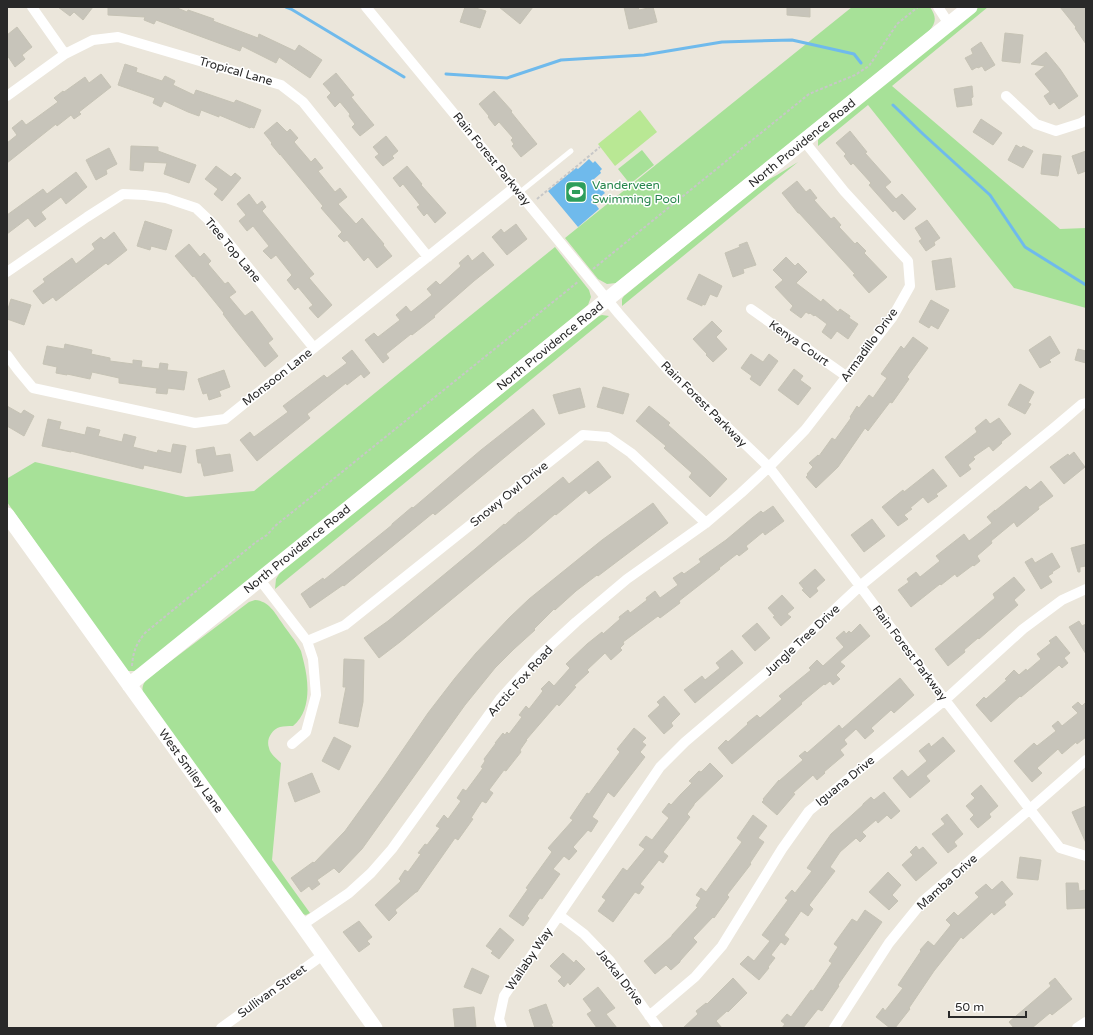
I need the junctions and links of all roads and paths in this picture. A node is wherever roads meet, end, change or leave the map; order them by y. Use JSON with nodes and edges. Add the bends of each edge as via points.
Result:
{"nodes":[{"id":1,"x":32,"y":7,"type":"edge"},
{"id":2,"x":366,"y":7,"type":"edge"},
{"id":3,"x":918,"y":7,"type":"edge"},
{"id":4,"x":938,"y":7,"type":"edge"},
{"id":5,"x":970,"y":7,"type":"edge"},
{"id":6,"x":950,"y":24,"type":"junction"},
{"id":7,"x":65,"y":54,"type":"junction"},
{"id":8,"x":7,"y":96,"type":"edge"},
{"id":9,"x":1006,"y":96,"type":"dead end"},
{"id":10,"x":1086,"y":120,"type":"edge"},
{"id":11,"x":804,"y":141,"type":"junction"},
{"id":12,"x":600,"y":146,"type":"dead end"},
{"id":13,"x":571,"y":151,"type":"dead end"},
{"id":14,"x":517,"y":190,"type":"junction"},
{"id":15,"x":537,"y":198,"type":"dead end"},
{"id":16,"x":428,"y":257,"type":"junction"},
{"id":17,"x":594,"y":268,"type":"dead end"},
{"id":18,"x":7,"y":272,"type":"edge"},
{"id":19,"x":579,"y":281,"type":"dead end"},
{"id":20,"x":607,"y":300,"type":"junction"},
{"id":21,"x":751,"y":309,"type":"dead end"},
{"id":22,"x":314,"y":348,"type":"junction"},
{"id":23,"x":7,"y":355,"type":"edge"},
{"id":24,"x":846,"y":376,"type":"junction"},
{"id":25,"x":1086,"y":403,"type":"edge"},
{"id":26,"x":769,"y":467,"type":"junction"},
{"id":27,"x":7,"y":515,"type":"edge"},
{"id":28,"x":706,"y":523,"type":"junction"},
{"id":29,"x":260,"y":580,"type":"junction"},
{"id":30,"x":860,"y":586,"type":"junction"},
{"id":31,"x":1086,"y":589,"type":"edge"},
{"id":32,"x":307,"y":641,"type":"junction"},
{"id":33,"x":129,"y":685,"type":"junction"},
{"id":34,"x":945,"y":700,"type":"junction"},
{"id":35,"x":292,"y":744,"type":"dead end"},
{"id":36,"x":1086,"y":760,"type":"edge"},
{"id":37,"x":1030,"y":809,"type":"junction"},
{"id":38,"x":1086,"y":856,"type":"edge"},
{"id":39,"x":559,"y":916,"type":"junction"},
{"id":40,"x":302,"y":925,"type":"junction"},
{"id":41,"x":323,"y":955,"type":"junction"},
{"id":42,"x":649,"y":1016,"type":"junction"},
{"id":43,"x":1086,"y":1022,"type":"edge"},
{"id":44,"x":221,"y":1028,"type":"edge"},
{"id":45,"x":374,"y":1028,"type":"edge"},
{"id":46,"x":502,"y":1028,"type":"edge"},
{"id":47,"x":658,"y":1028,"type":"edge"},
{"id":48,"x":834,"y":1028,"type":"edge"},
{"id":49,"x":1077,"y":1028,"type":"edge"}],
"edges":[{"from":1,"to":7,"type":"street"},
{"from":2,"to":14,"type":"street","name":"Rain Forest Parkway"},
{"from":3,"to":17,"type":"path","via":[[897,24],[869,66],[855,75],[809,94]]},
{"from":4,"to":6,"type":"street"},
{"from":5,"to":6,"type":"street","name":"North Providence Road"},
{"from":6,"to":11,"type":"street","name":"North Providence Road"},
{"from":7,"to":8,"type":"street","name":"Tropical Lane"},
{"from":7,"to":16,"type":"street","name":"Tropical Lane","via":[[92,40],[118,38],[281,85],[303,102]]},
{"from":9,"to":10,"type":"street","via":[[1036,124],[1056,131]]},
{"from":11,"to":20,"type":"street","name":"North Providence Road"},
{"from":11,"to":24,"type":"street","name":"Armadillo Drive","via":[[844,191],[908,261],[910,286],[892,318]]},
{"from":12,"to":15,"type":"path"},
{"from":13,"to":14,"type":"lane"},
{"from":14,"to":16,"type":"street","name":"Monsoon Lane"},
{"from":14,"to":20,"type":"street","name":"Rain Forest Parkway"},
{"from":16,"to":22,"type":"street","name":"Monsoon Lane"},
{"from":18,"to":22,"type":"street","name":"Tree Top Lane","via":[[123,194],[166,198],[196,208],[214,225]]},
{"from":19,"to":33,"type":"path","via":[[145,633],[133,654]]},
{"from":20,"to":26,"type":"street","name":"Rain Forest Parkway","via":[[668,370]]},
{"from":20,"to":29,"type":"street","name":"North Providence Road"},
{"from":21,"to":24,"type":"street","name":"Kenya Court"},
{"from":22,"to":23,"type":"street","name":"Monsoon Lane","via":[[225,419],[195,423],[33,388]]},
{"from":24,"to":26,"type":"street","name":"Armadillo Drive","via":[[804,430]]},
{"from":25,"to":30,"type":"street","name":"Jungle Tree Drive"},
{"from":26,"to":28,"type":"street","name":"Arctic Fox Road"},
{"from":26,"to":30,"type":"street","name":"Rain Forest Parkway"},
{"from":27,"to":33,"type":"street","name":"West Smiley Lane"},
{"from":28,"to":32,"type":"street","name":"Snowy Owl Drive","via":[[631,453],[608,437],[583,435],[344,625]]},
{"from":28,"to":40,"type":"street","name":"Arctic Fox Road","via":[[627,579],[538,657],[501,698],[386,855],[349,893]]},
{"from":29,"to":32,"type":"street"},
{"from":29,"to":33,"type":"street","name":"North Providence Road"},
{"from":30,"to":34,"type":"street","name":"Rain Forest Parkway"},
{"from":30,"to":39,"type":"street","name":"Jungle Tree Drive","via":[[660,767]]},
{"from":31,"to":34,"type":"street","name":"Iguana Drive","via":[[1062,600],[1023,630]]},
{"from":32,"to":35,"type":"street","via":[[313,659],[316,695],[306,732]]},
{"from":33,"to":40,"type":"street","name":"West Smiley Lane"},
{"from":34,"to":37,"type":"street","name":"Rain Forest Parkway"},
{"from":34,"to":42,"type":"street","name":"Iguana Drive","via":[[809,811],[782,849],[722,946],[695,977]]},
{"from":36,"to":37,"type":"street","name":"Mamba Drive"},
{"from":37,"to":38,"type":"street","name":"Rain Forest Parkway","via":[[1060,848]]},
{"from":37,"to":48,"type":"street","name":"Mamba Drive","via":[[923,901],[889,943]]},
{"from":39,"to":42,"type":"street","name":"Jackal Drive","via":[[584,934],[610,961]]},
{"from":39,"to":46,"type":"street","name":"Wallaby Way","via":[[504,996],[499,1019]]},
{"from":40,"to":41,"type":"street","name":"West Smiley Lane"},
{"from":41,"to":44,"type":"street","name":"Sullivan Street"},
{"from":41,"to":45,"type":"street","name":"West Smiley Lane"},
{"from":42,"to":47,"type":"street","name":"Jackal Drive"},
{"from":43,"to":49,"type":"street"}]}
